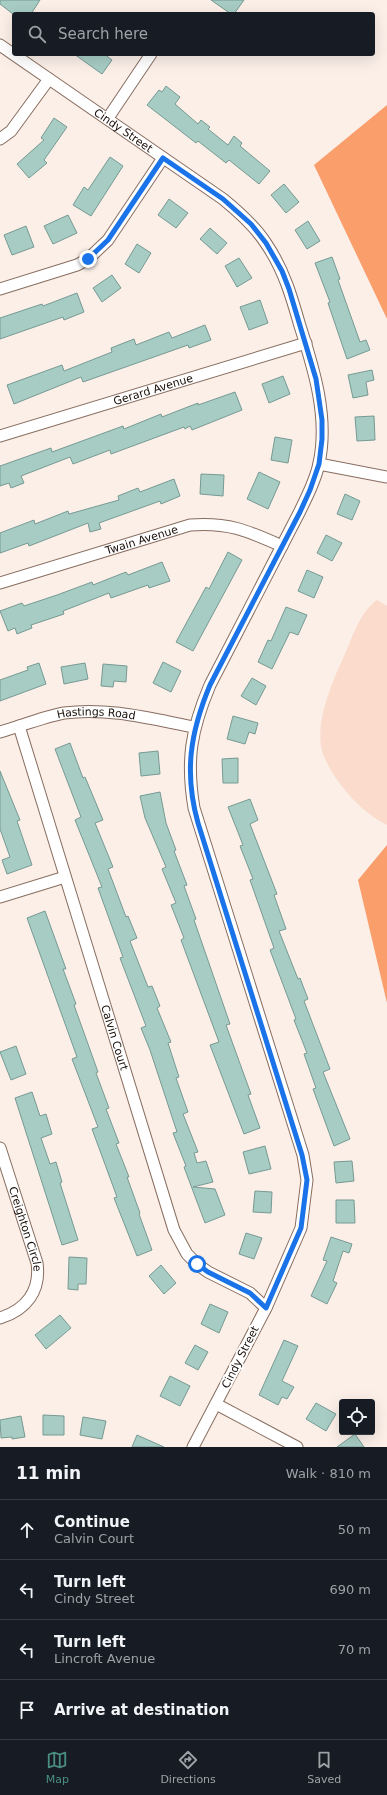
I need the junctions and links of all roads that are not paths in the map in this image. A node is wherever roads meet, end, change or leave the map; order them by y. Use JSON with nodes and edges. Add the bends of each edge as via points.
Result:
{"nodes":[{"id":1,"x":0,"y":45,"type":"edge"},
{"id":2,"x":12,"y":53,"type":"edge"},
{"id":3,"x":16,"y":56,"type":"edge"},
{"id":4,"x":149,"y":56,"type":"edge"},
{"id":5,"x":49,"y":79,"type":"junction"},
{"id":6,"x":108,"y":118,"type":"junction"},
{"id":7,"x":0,"y":140,"type":"edge"},
{"id":8,"x":163,"y":158,"type":"junction"},
{"id":9,"x":0,"y":289,"type":"edge"},
{"id":10,"x":306,"y":343,"type":"junction"},
{"id":11,"x":0,"y":436,"type":"edge"},
{"id":12,"x":319,"y":464,"type":"junction"},
{"id":13,"x":387,"y":477,"type":"edge"},
{"id":14,"x":282,"y":546,"type":"junction"},
{"id":15,"x":0,"y":583,"type":"edge"},
{"id":16,"x":19,"y":726,"type":"junction"},
{"id":17,"x":194,"y":727,"type":"junction"},
{"id":18,"x":0,"y":732,"type":"edge"},
{"id":19,"x":65,"y":877,"type":"junction"},
{"id":20,"x":0,"y":897,"type":"edge"},
{"id":21,"x":0,"y":1148,"type":"edge"},
{"id":22,"x":3,"y":1171,"type":"edge"},
{"id":23,"x":266,"y":1308,"type":"junction"},
{"id":24,"x":0,"y":1318,"type":"edge"},
{"id":25,"x":216,"y":1404,"type":"junction"},
{"id":26,"x":193,"y":1447,"type":"edge"},
{"id":27,"x":297,"y":1447,"type":"edge"}],
"edges":[{"from":1,"to":2,"type":"street","name":"Cindy Street"},
{"from":3,"to":5,"type":"street","name":"Cindy Street"},
{"from":4,"to":6,"type":"street"},
{"from":5,"to":6,"type":"street","name":"Cindy Street"},
{"from":5,"to":7,"type":"street","via":[[11,131]]},
{"from":6,"to":8,"type":"street","name":"Cindy Street"},
{"from":8,"to":9,"type":"street","via":[[108,240],[88,259],[60,271]]},
{"from":8,"to":10,"type":"street","name":"Cindy Street","via":[[223,199],[251,224],[266,243],[282,271]]},
{"from":10,"to":11,"type":"street","name":"Gerard Avenue"},
{"from":10,"to":12,"type":"street","name":"Cindy Street","via":[[320,400],[322,439]]},
{"from":12,"to":13,"type":"street"},
{"from":12,"to":14,"type":"street","name":"Cindy Street","via":[[300,512]]},
{"from":14,"to":15,"type":"street","name":"Twain Avenue","via":[[234,527],[190,525]]},
{"from":14,"to":17,"type":"street","name":"Cindy Street","via":[[210,685]]},
{"from":16,"to":17,"type":"street","name":"Hastings Road","via":[[65,713],[106,712]]},
{"from":16,"to":18,"type":"street","name":"Hastings Road"},
{"from":16,"to":19,"type":"street","name":"Calvin Court"},
{"from":17,"to":23,"type":"street","name":"Cindy Street","via":[[190,774],[194,808],[300,1147],[307,1180],[301,1228]]},
{"from":19,"to":20,"type":"street"},
{"from":19,"to":23,"type":"street","name":"Calvin Court","via":[[179,1241],[197,1264],[250,1293]]},
{"from":21,"to":22,"type":"street","name":"Creighton Circle"},
{"from":22,"to":24,"type":"street","name":"Creighton Circle","via":[[37,1263],[38,1272],[36,1287],[25,1304],[12,1314]]},
{"from":23,"to":25,"type":"street","name":"Cindy Street"},
{"from":25,"to":26,"type":"street","name":"Cindy Street"},
{"from":25,"to":27,"type":"street"}]}
